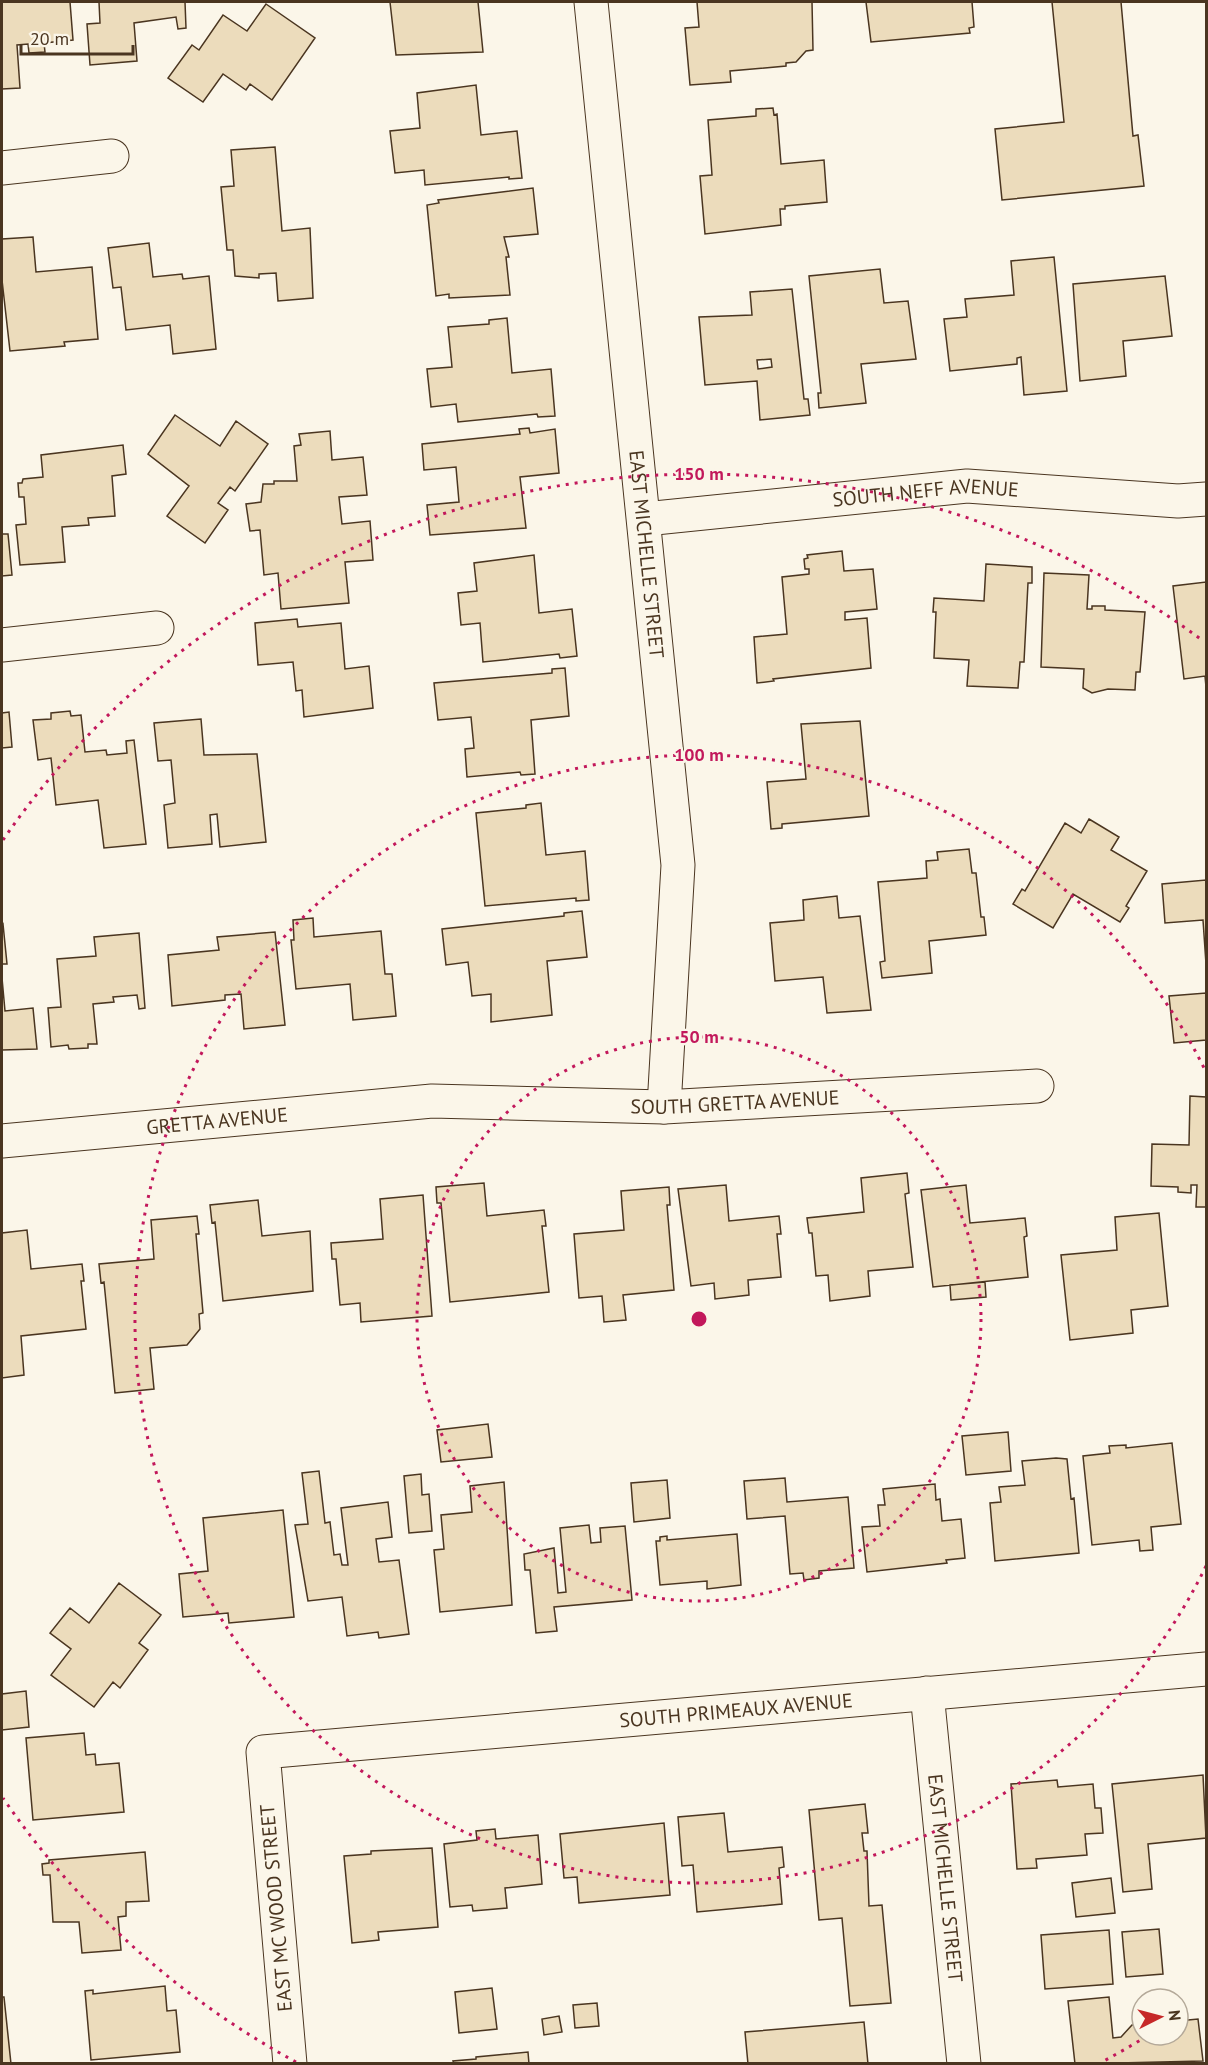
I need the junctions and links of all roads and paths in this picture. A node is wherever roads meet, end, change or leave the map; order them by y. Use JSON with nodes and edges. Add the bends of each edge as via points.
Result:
{"nodes":[{"id":1,"x":591,"y":2,"type":"edge"},
{"id":2,"x":112,"y":156,"type":"dead end"},
{"id":3,"x":2,"y":168,"type":"edge"},
{"id":4,"x":1206,"y":499,"type":"edge"},
{"id":5,"x":645,"y":519,"type":"junction"},
{"id":6,"x":157,"y":628,"type":"dead end"},
{"id":7,"x":2,"y":645,"type":"edge"},
{"id":8,"x":1037,"y":1086,"type":"dead end"},
{"id":9,"x":432,"y":1101,"type":"joint"},
{"id":10,"x":664,"y":1107,"type":"junction"},
{"id":11,"x":2,"y":1141,"type":"edge"},
{"id":12,"x":1206,"y":1669,"type":"edge"},
{"id":13,"x":927,"y":1693,"type":"junction"},
{"id":14,"x":263,"y":1752,"type":"joint"},
{"id":15,"x":290,"y":2064,"type":"edge"},
{"id":16,"x":964,"y":2064,"type":"edge"}],
"edges":[{"from":1,"to":5,"type":"street","name":"EAST MICHELLE STREET"},
{"from":2,"to":3,"type":"street"},
{"from":4,"to":5,"type":"street","name":"SOUTH NEFF AVENUE","via":[[1178,501],[967,486]]},
{"from":5,"to":10,"type":"street","name":"EAST MICHELLE STREET","via":[[678,865]]},
{"from":6,"to":7,"type":"street"},
{"from":8,"to":10,"type":"street","name":"SOUTH GRETTA AVENUE"},
{"from":9,"to":10,"type":"street","name":"SOUTH GRETTA AVENUE"},
{"from":9,"to":11,"type":"street","name":"GRETTA AVENUE"},
{"from":12,"to":13,"type":"street","name":"SOUTH PRIMEAUX AVENUE"},
{"from":13,"to":14,"type":"street","name":"SOUTH PRIMEAUX AVENUE"},
{"from":13,"to":16,"type":"street","name":"EAST MICHELLE STREET"},
{"from":14,"to":15,"type":"street","name":"EAST MC WOOD STREET"}]}
